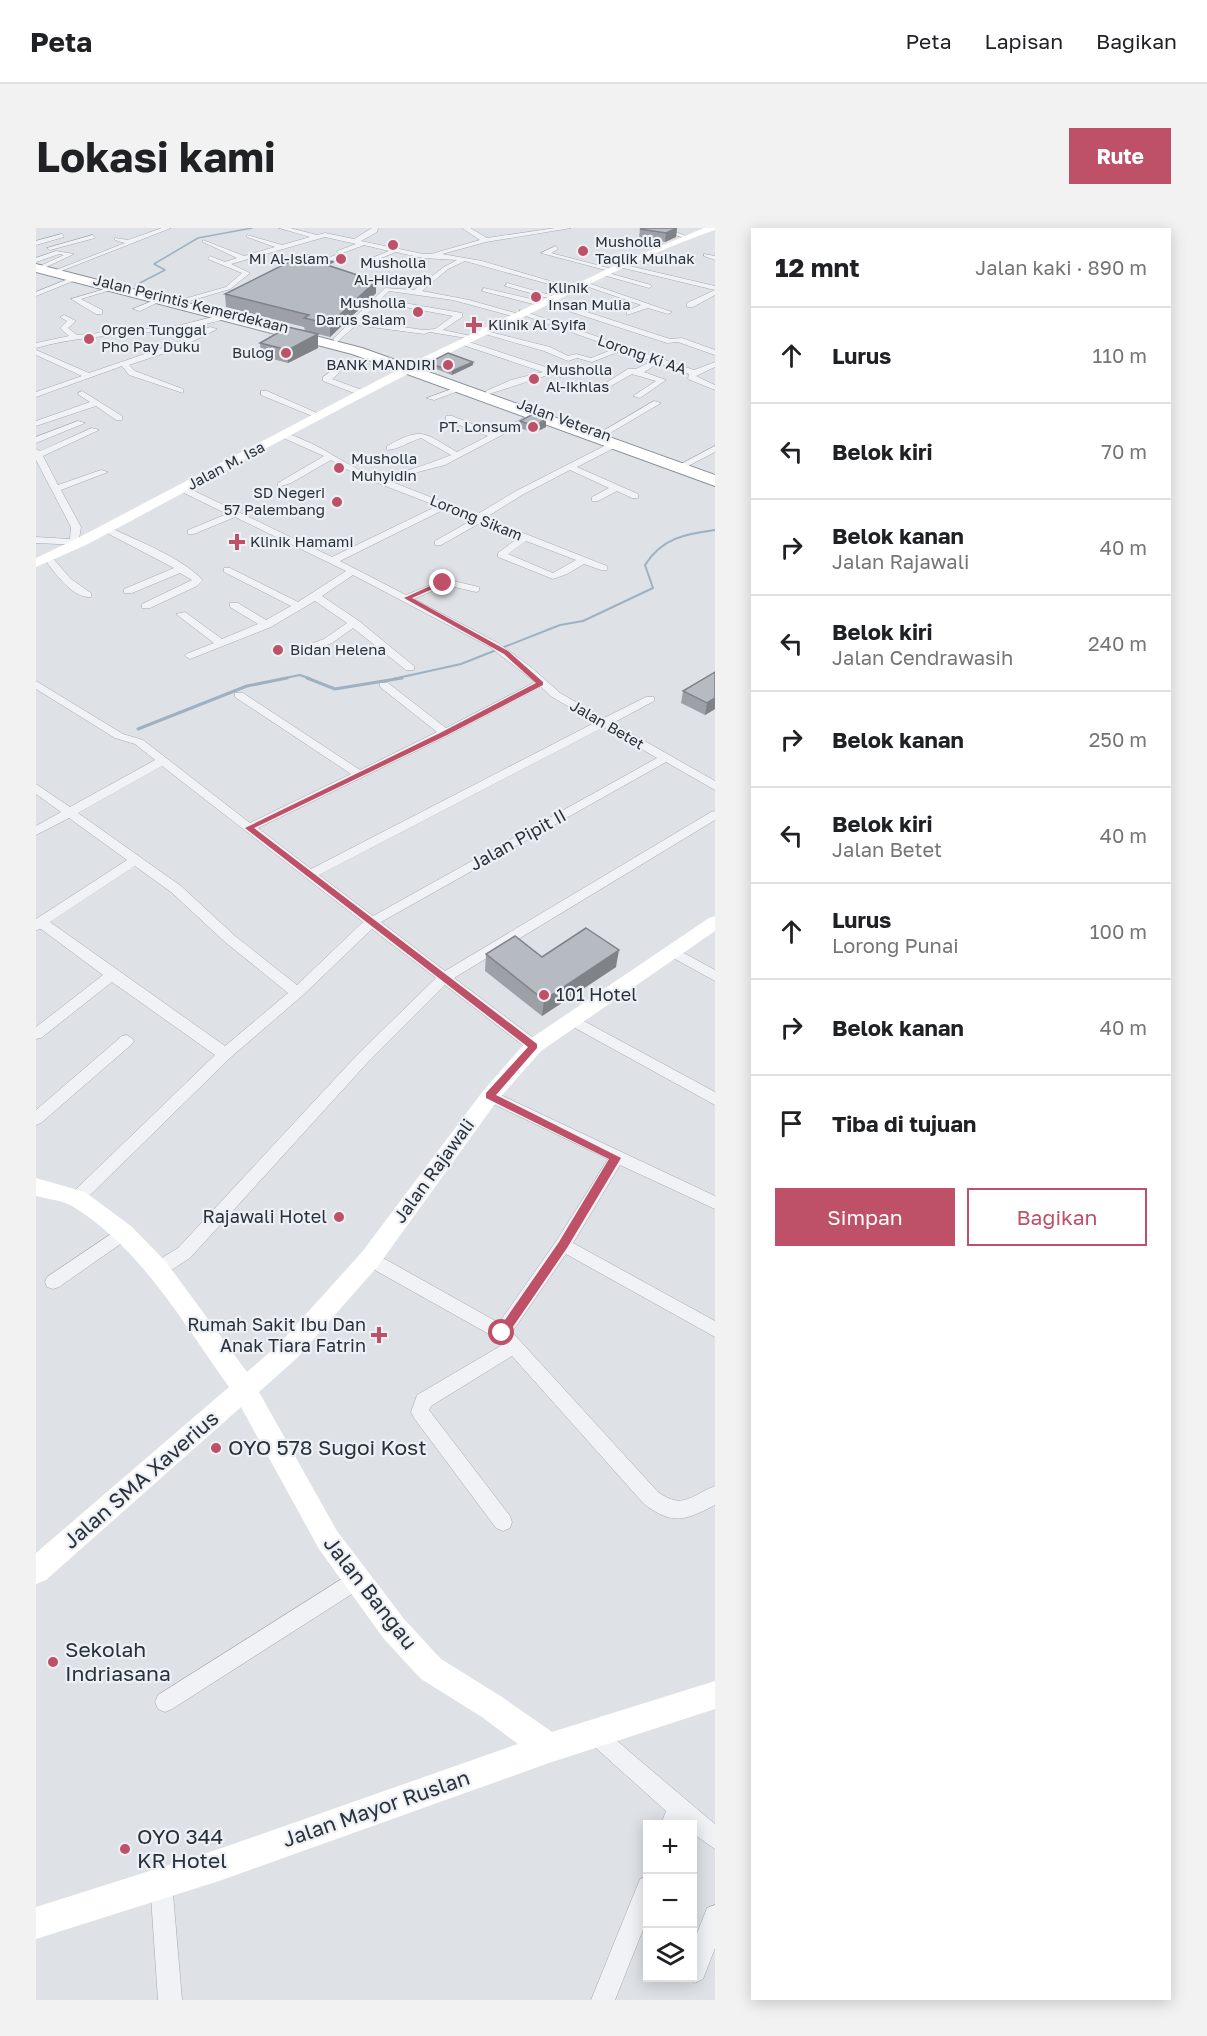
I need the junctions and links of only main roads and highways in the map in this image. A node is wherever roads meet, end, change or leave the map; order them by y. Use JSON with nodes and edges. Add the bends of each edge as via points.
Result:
{"nodes":[{"id":1,"x":44,"y":267,"type":"edge"},
{"id":2,"x":360,"y":349,"type":"junction"},
{"id":3,"x":385,"y":360,"type":"junction"},
{"id":4,"x":411,"y":367,"type":"junction"},
{"id":5,"x":392,"y":377,"type":"road end"},
{"id":6,"x":608,"y":439,"type":"junction"},
{"id":7,"x":715,"y":475,"type":"edge"},
{"id":8,"x":715,"y":481,"type":"edge"}],
"edges":[{"from":1,"to":2,"type":"highway","name":"Jalan Perintis Kemerdekaan"},
{"from":1,"to":2,"type":"highway","via":[[159,300]]},
{"from":2,"to":3,"type":"highway"},
{"from":2,"to":4,"type":"highway","name":"Jalan Perintis Kemerdekaan"},
{"from":3,"to":4,"type":"highway"},
{"from":3,"to":5,"type":"highway","via":[[393,369]]},
{"from":4,"to":6,"type":"highway","name":"Jalan Veteran"},
{"from":4,"to":6,"type":"highway","name":"Jalan Veteran"},
{"from":6,"to":7,"type":"highway","name":"Jalan Veteran"},
{"from":6,"to":8,"type":"highway","name":"Jalan Veteran"}]}
